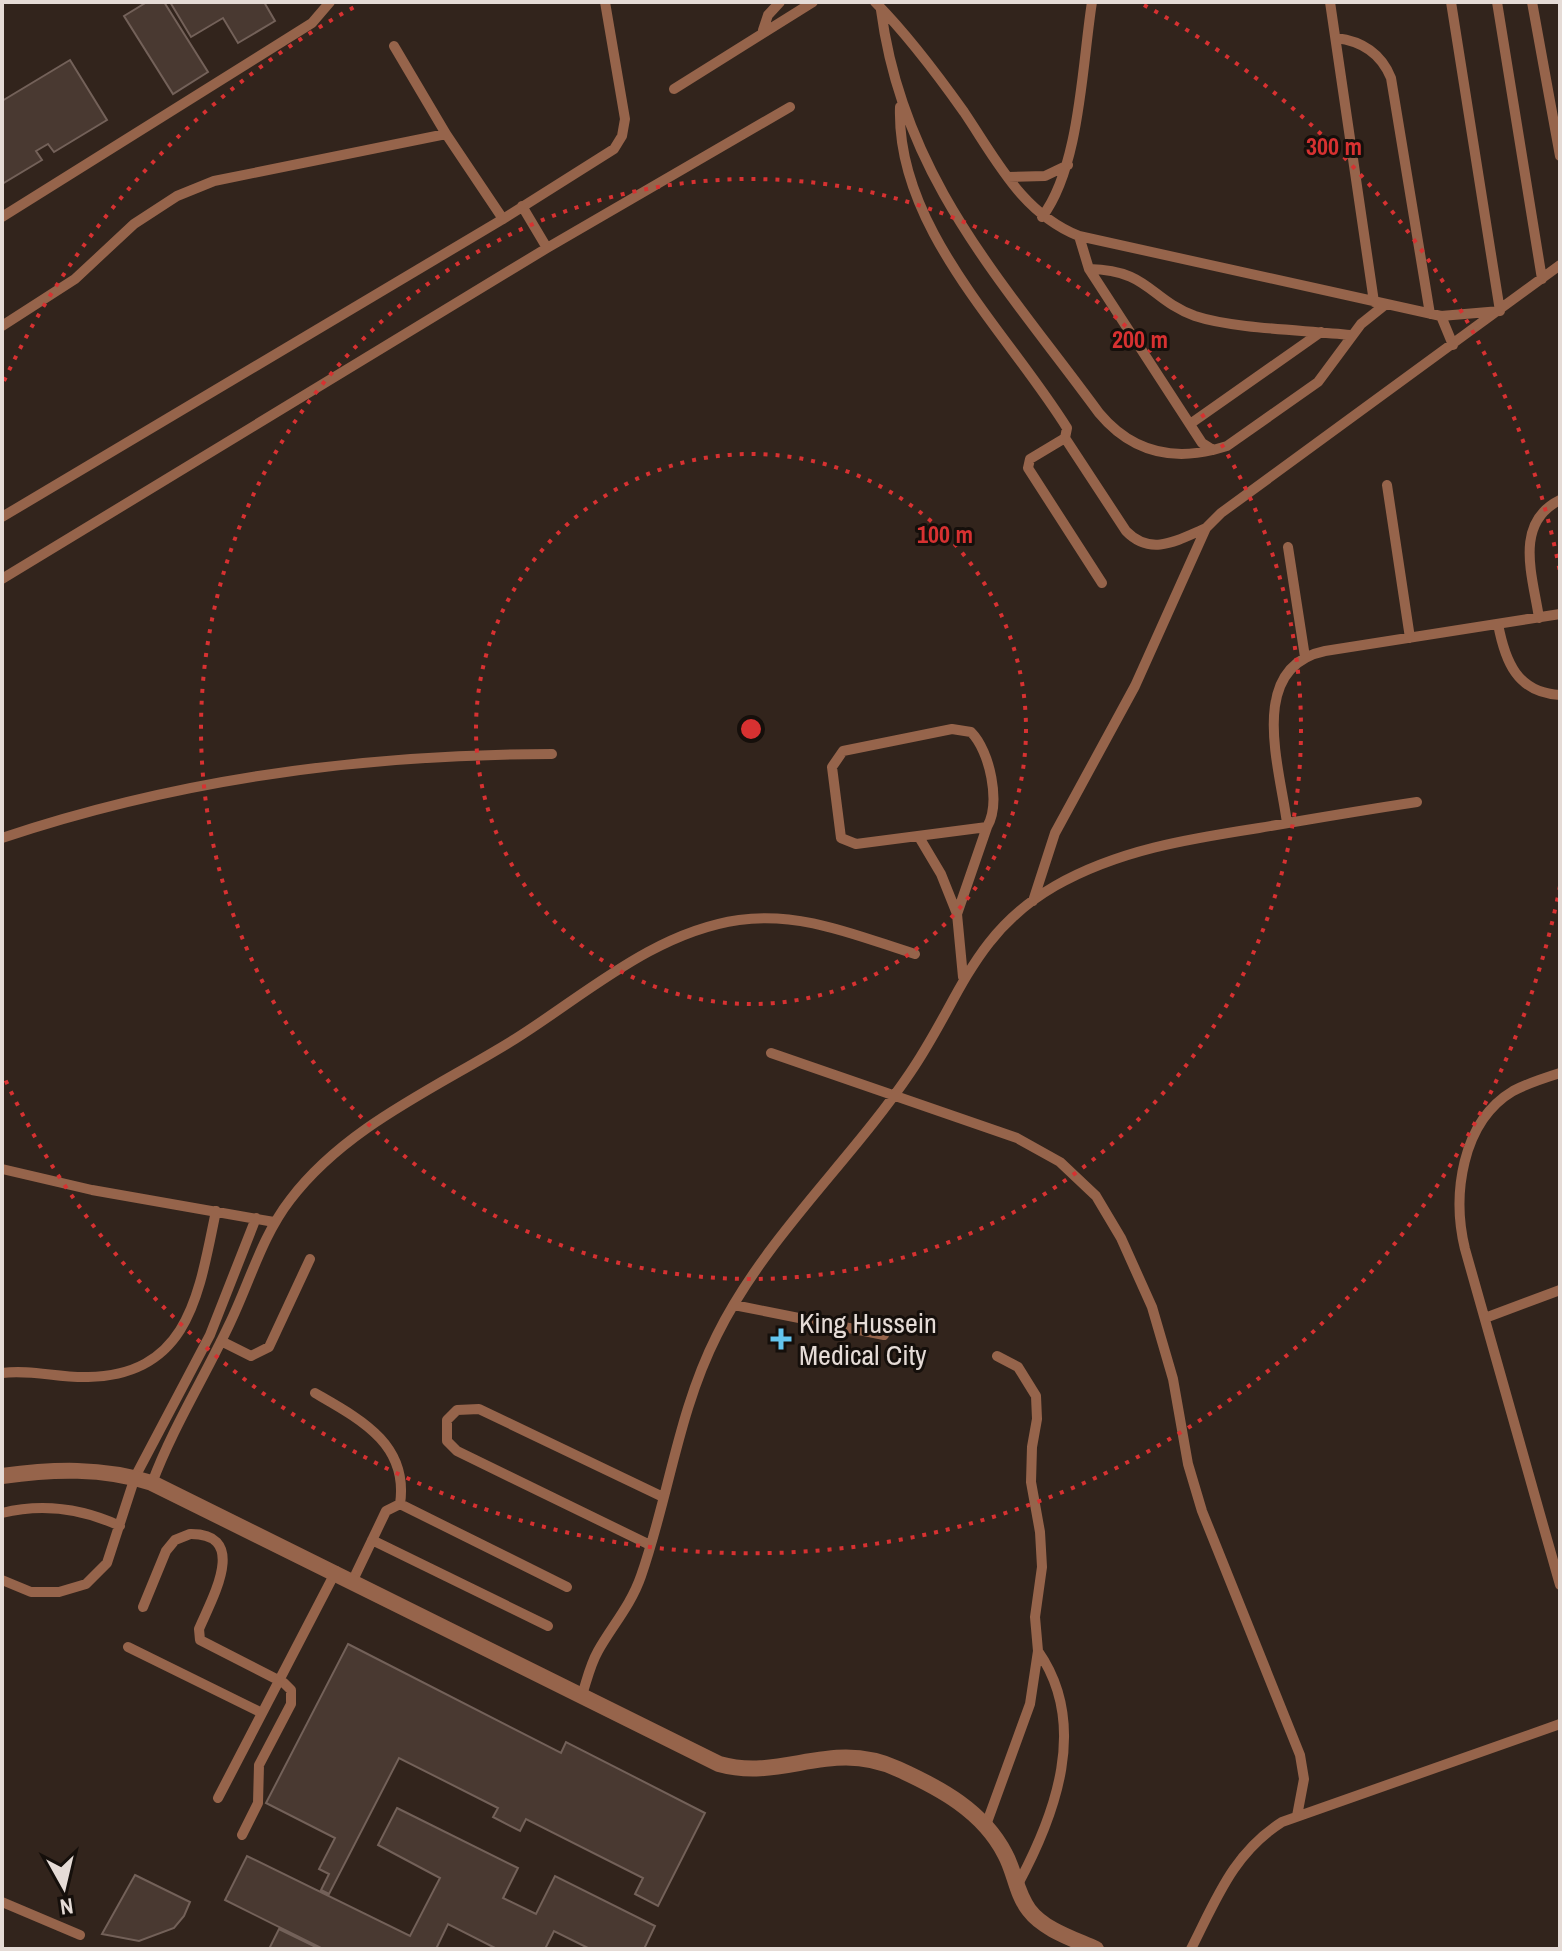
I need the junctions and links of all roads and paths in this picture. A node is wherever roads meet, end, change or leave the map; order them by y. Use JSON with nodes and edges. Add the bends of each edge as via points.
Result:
{"nodes":[{"id":1,"x":330,"y":2,"type":"edge"},
{"id":2,"x":605,"y":2,"type":"edge"},
{"id":3,"x":780,"y":2,"type":"edge"},
{"id":4,"x":813,"y":2,"type":"edge"},
{"id":5,"x":1092,"y":2,"type":"edge"},
{"id":6,"x":1330,"y":2,"type":"edge"},
{"id":7,"x":1451,"y":2,"type":"edge"},
{"id":8,"x":1497,"y":2,"type":"edge"},
{"id":9,"x":1532,"y":2,"type":"edge"},
{"id":10,"x":878,"y":5,"type":"edge"},
{"id":11,"x":763,"y":30,"type":"junction"},
{"id":12,"x":1336,"y":38,"type":"junction"},
{"id":13,"x":394,"y":46,"type":"dead end"},
{"id":14,"x":674,"y":89,"type":"dead end"},
{"id":15,"x":900,"y":101,"type":"junction"},
{"id":16,"x":790,"y":107,"type":"dead end"},
{"id":17,"x":446,"y":134,"type":"junction"},
{"id":18,"x":1560,"y":156,"type":"edge"},
{"id":19,"x":1068,"y":165,"type":"junction"},
{"id":20,"x":1008,"y":177,"type":"junction"},
{"id":21,"x":522,"y":206,"type":"junction"},
{"id":22,"x":2,"y":217,"type":"edge"},
{"id":23,"x":1042,"y":217,"type":"junction"},
{"id":24,"x":503,"y":219,"type":"junction"},
{"id":25,"x":1079,"y":236,"type":"junction"},
{"id":26,"x":547,"y":248,"type":"junction"},
{"id":27,"x":1560,"y":265,"type":"edge"},
{"id":28,"x":1089,"y":269,"type":"junction"},
{"id":29,"x":1542,"y":279,"type":"junction"},
{"id":30,"x":1374,"y":302,"type":"junction"},
{"id":31,"x":1386,"y":304,"type":"junction"},
{"id":32,"x":1500,"y":311,"type":"junction"},
{"id":33,"x":1436,"y":315,"type":"junction"},
{"id":34,"x":2,"y":326,"type":"edge"},
{"id":35,"x":1321,"y":332,"type":"junction"},
{"id":36,"x":1350,"y":335,"type":"junction"},
{"id":37,"x":1453,"y":345,"type":"junction"},
{"id":38,"x":1190,"y":424,"type":"junction"},
{"id":39,"x":1065,"y":438,"type":"junction"},
{"id":40,"x":1213,"y":450,"type":"junction"},
{"id":41,"x":1387,"y":485,"type":"dead end"},
{"id":42,"x":1560,"y":500,"type":"edge"},
{"id":43,"x":2,"y":517,"type":"edge"},
{"id":44,"x":1206,"y":528,"type":"junction"},
{"id":45,"x":1288,"y":547,"type":"dead end"},
{"id":46,"x":2,"y":579,"type":"edge"},
{"id":47,"x":1102,"y":583,"type":"dead end"},
{"id":48,"x":1560,"y":614,"type":"edge"},
{"id":49,"x":1539,"y":618,"type":"junction"},
{"id":50,"x":1498,"y":624,"type":"junction"},
{"id":51,"x":1410,"y":638,"type":"junction"},
{"id":52,"x":1305,"y":657,"type":"junction"},
{"id":53,"x":1560,"y":695,"type":"edge"},
{"id":54,"x":552,"y":754,"type":"dead end"},
{"id":55,"x":1417,"y":802,"type":"dead end"},
{"id":56,"x":1287,"y":823,"type":"junction"},
{"id":57,"x":987,"y":827,"type":"junction"},
{"id":58,"x":919,"y":837,"type":"junction"},
{"id":59,"x":2,"y":838,"type":"edge"},
{"id":60,"x":1033,"y":901,"type":"junction"},
{"id":61,"x":957,"y":914,"type":"junction"},
{"id":62,"x":915,"y":954,"type":"dead end"},
{"id":63,"x":963,"y":977,"type":"junction"},
{"id":64,"x":771,"y":1053,"type":"dead end"},
{"id":65,"x":1560,"y":1073,"type":"edge"},
{"id":66,"x":893,"y":1098,"type":"junction"},
{"id":67,"x":2,"y":1169,"type":"edge"},
{"id":68,"x":216,"y":1211,"type":"junction"},
{"id":69,"x":256,"y":1218,"type":"junction"},
{"id":70,"x":274,"y":1222,"type":"junction"},
{"id":71,"x":310,"y":1259,"type":"dead end"},
{"id":72,"x":1560,"y":1290,"type":"edge"},
{"id":73,"x":734,"y":1305,"type":"junction"},
{"id":74,"x":1485,"y":1318,"type":"junction"},
{"id":75,"x":884,"y":1335,"type":"dead end"},
{"id":76,"x":221,"y":1341,"type":"junction"},
{"id":77,"x":997,"y":1356,"type":"dead end"},
{"id":78,"x":2,"y":1373,"type":"edge"},
{"id":79,"x":315,"y":1393,"type":"dead end"},
{"id":80,"x":2,"y":1476,"type":"edge"},
{"id":81,"x":135,"y":1477,"type":"junction"},
{"id":82,"x":152,"y":1483,"type":"junction"},
{"id":83,"x":663,"y":1497,"type":"junction"},
{"id":84,"x":400,"y":1504,"type":"junction"},
{"id":85,"x":2,"y":1513,"type":"edge"},
{"id":86,"x":120,"y":1526,"type":"junction"},
{"id":87,"x":372,"y":1540,"type":"junction"},
{"id":88,"x":650,"y":1545,"type":"junction"},
{"id":89,"x":336,"y":1571,"type":"junction"},
{"id":90,"x":2,"y":1580,"type":"edge"},
{"id":91,"x":353,"y":1580,"type":"junction"},
{"id":92,"x":1560,"y":1585,"type":"edge"},
{"id":93,"x":567,"y":1587,"type":"dead end"},
{"id":94,"x":143,"y":1607,"type":"dead end"},
{"id":95,"x":548,"y":1626,"type":"dead end"},
{"id":96,"x":128,"y":1647,"type":"dead end"},
{"id":97,"x":1038,"y":1651,"type":"junction"},
{"id":98,"x":280,"y":1680,"type":"junction"},
{"id":99,"x":582,"y":1695,"type":"junction"},
{"id":100,"x":262,"y":1713,"type":"junction"},
{"id":101,"x":1560,"y":1724,"type":"edge"},
{"id":102,"x":218,"y":1798,"type":"dead end"},
{"id":103,"x":1297,"y":1816,"type":"junction"},
{"id":104,"x":986,"y":1825,"type":"junction"},
{"id":105,"x":242,"y":1835,"type":"dead end"},
{"id":106,"x":1017,"y":1886,"type":"junction"},
{"id":107,"x":2,"y":1902,"type":"edge"},
{"id":108,"x":80,"y":1935,"type":"dead end"},
{"id":109,"x":1096,"y":1949,"type":"edge"},
{"id":110,"x":1191,"y":1949,"type":"edge"}],
"edges":[{"from":1,"to":22,"type":"lane","via":[[312,23]]},
{"from":2,"to":21,"type":"lane","via":[[625,119],[622,136],[608,154]]},
{"from":3,"to":11,"type":"lane"},
{"from":4,"to":11,"type":"lane"},
{"from":5,"to":19,"type":"lane"},
{"from":6,"to":12,"type":"lane"},
{"from":7,"to":32,"type":"lane"},
{"from":8,"to":29,"type":"lane"},
{"from":9,"to":18,"type":"lane"},
{"from":10,"to":15,"type":"lane"},
{"from":10,"to":20,"type":"lane","via":[[933,70]]},
{"from":11,"to":14,"type":"lane"},
{"from":12,"to":30,"type":"lane"},
{"from":12,"to":33,"type":"lane","via":[[1373,52],[1391,78]]},
{"from":13,"to":17,"type":"lane"},
{"from":15,"to":39,"type":"lane","via":[[906,173],[924,219],[1065,425]]},
{"from":15,"to":40,"type":"lane","via":[[923,160],[954,215],[1109,425],[1135,444],[1165,454]]},
{"from":16,"to":26,"type":"lane"},
{"from":17,"to":24,"type":"lane"},
{"from":17,"to":34,"type":"lane","via":[[188,190],[134,224],[75,279]]},
{"from":19,"to":20,"type":"lane","via":[[1045,176]]},
{"from":19,"to":23,"type":"lane"},
{"from":20,"to":23,"type":"lane"},
{"from":21,"to":24,"type":"lane"},
{"from":21,"to":26,"type":"lane"},
{"from":23,"to":25,"type":"lane"},
{"from":24,"to":43,"type":"lane"},
{"from":25,"to":28,"type":"lane"},
{"from":25,"to":30,"type":"lane"},
{"from":26,"to":46,"type":"lane"},
{"from":27,"to":29,"type":"lane"},
{"from":28,"to":35,"type":"lane","via":[[1136,278],[1196,316]]},
{"from":28,"to":38,"type":"lane"},
{"from":29,"to":32,"type":"lane"},
{"from":30,"to":31,"type":"lane"},
{"from":31,"to":33,"type":"lane"},
{"from":31,"to":36,"type":"lane"},
{"from":32,"to":33,"type":"lane"},
{"from":32,"to":37,"type":"lane"},
{"from":33,"to":37,"type":"lane","via":[[1450,330]]},
{"from":35,"to":36,"type":"lane"},
{"from":35,"to":38,"type":"lane"},
{"from":36,"to":40,"type":"lane","via":[[1318,382],[1227,446]]},
{"from":37,"to":44,"type":"lane"},
{"from":38,"to":40,"type":"lane"},
{"from":39,"to":44,"type":"lane","via":[[1126,531],[1140,542],[1165,545]]},
{"from":39,"to":47,"type":"lane","via":[[1030,459],[1028,468]]},
{"from":41,"to":51,"type":"lane"},
{"from":42,"to":49,"type":"lane","via":[[1538,518],[1529,537]]},
{"from":44,"to":60,"type":"lane","via":[[1135,686],[1055,833]]},
{"from":45,"to":52,"type":"lane"},
{"from":48,"to":49,"type":"lane"},
{"from":49,"to":50,"type":"lane"},
{"from":50,"to":51,"type":"lane"},
{"from":50,"to":53,"type":"lane","via":[[1514,673],[1537,691]]},
{"from":51,"to":52,"type":"lane"},
{"from":52,"to":56,"type":"lane","via":[[1282,678],[1274,703]]},
{"from":54,"to":59,"type":"lane","via":[[378,759],[256,774],[132,800]]},
{"from":55,"to":56,"type":"lane"},
{"from":56,"to":60,"type":"lane","via":[[1130,853],[1070,878]]},
{"from":57,"to":58,"type":"lane"},
{"from":57,"to":58,"type":"lane","via":[[996,797],[971,732],[958,728],[843,751],[832,767],[841,838],[856,844]]},
{"from":57,"to":61,"type":"lane"},
{"from":58,"to":61,"type":"lane"},
{"from":60,"to":63,"type":"lane","via":[[992,938]]},
{"from":61,"to":63,"type":"lane"},
{"from":62,"to":70,"type":"lane","via":[[786,917],[723,923],[666,942],[364,1129],[305,1181]]},
{"from":63,"to":66,"type":"lane"},
{"from":64,"to":66,"type":"lane"},
{"from":65,"to":74,"type":"lane","via":[[1501,1101],[1483,1121],[1464,1165],[1458,1216]]},
{"from":66,"to":73,"type":"lane"},
{"from":66,"to":103,"type":"lane","via":[[1040,1148],[1079,1178],[1110,1216],[1164,1343],[1202,1511],[1300,1755],[1304,1791]]},
{"from":67,"to":68,"type":"lane"},
{"from":68,"to":69,"type":"lane"},
{"from":68,"to":78,"type":"lane","via":[[190,1315],[175,1340],[153,1359],[99,1377]]},
{"from":69,"to":70,"type":"lane"},
{"from":69,"to":81,"type":"lane","via":[[210,1335]]},
{"from":70,"to":76,"type":"lane"},
{"from":71,"to":76,"type":"lane","via":[[269,1347],[251,1356]]},
{"from":72,"to":74,"type":"lane"},
{"from":73,"to":75,"type":"lane"},
{"from":73,"to":83,"type":"lane","via":[[688,1402]]},
{"from":74,"to":92,"type":"lane"},
{"from":76,"to":82,"type":"lane"},
{"from":77,"to":97,"type":"lane","via":[[1025,1376],[1038,1407],[1031,1464],[1042,1549],[1035,1617]]},
{"from":79,"to":84,"type":"lane","via":[[365,1422],[384,1440],[400,1470]]},
{"from":80,"to":81,"type":"street","via":[[72,1470]]},
{"from":81,"to":82,"type":"street"},
{"from":81,"to":86,"type":"lane"},
{"from":82,"to":89,"type":"street"},
{"from":83,"to":88,"type":"lane"},
{"from":83,"to":88,"type":"lane","via":[[479,1409],[457,1410],[447,1420],[447,1441],[457,1451]]},
{"from":84,"to":87,"type":"lane","via":[[386,1511]]},
{"from":84,"to":93,"type":"lane"},
{"from":85,"to":86,"type":"lane","via":[[68,1509]]},
{"from":86,"to":90,"type":"lane","via":[[107,1563],[86,1584],[45,1593]]},
{"from":87,"to":91,"type":"lane"},
{"from":87,"to":95,"type":"lane"},
{"from":88,"to":99,"type":"lane","via":[[633,1595],[594,1659]]},
{"from":89,"to":91,"type":"street"},
{"from":89,"to":98,"type":"lane"},
{"from":91,"to":99,"type":"street"},
{"from":94,"to":98,"type":"lane","via":[[170,1545],[190,1534],[211,1539],[224,1566],[199,1629],[200,1640]]},
{"from":96,"to":100,"type":"lane"},
{"from":97,"to":104,"type":"lane","via":[[1023,1729]]},
{"from":97,"to":106,"type":"lane","via":[[1063,1701],[1066,1739],[1045,1824]]},
{"from":98,"to":100,"type":"lane"},
{"from":98,"to":105,"type":"lane","via":[[293,1699],[259,1765],[258,1803]]},
{"from":99,"to":104,"type":"street","via":[[734,1768],[765,1769],[830,1756],[882,1763],[953,1798]]},
{"from":100,"to":102,"type":"lane"},
{"from":101,"to":103,"type":"lane"},
{"from":103,"to":110,"type":"lane","via":[[1268,1831],[1243,1853]]},
{"from":104,"to":106,"type":"street"},
{"from":106,"to":109,"type":"street","via":[[1039,1920]]},
{"from":107,"to":108,"type":"lane"}]}
